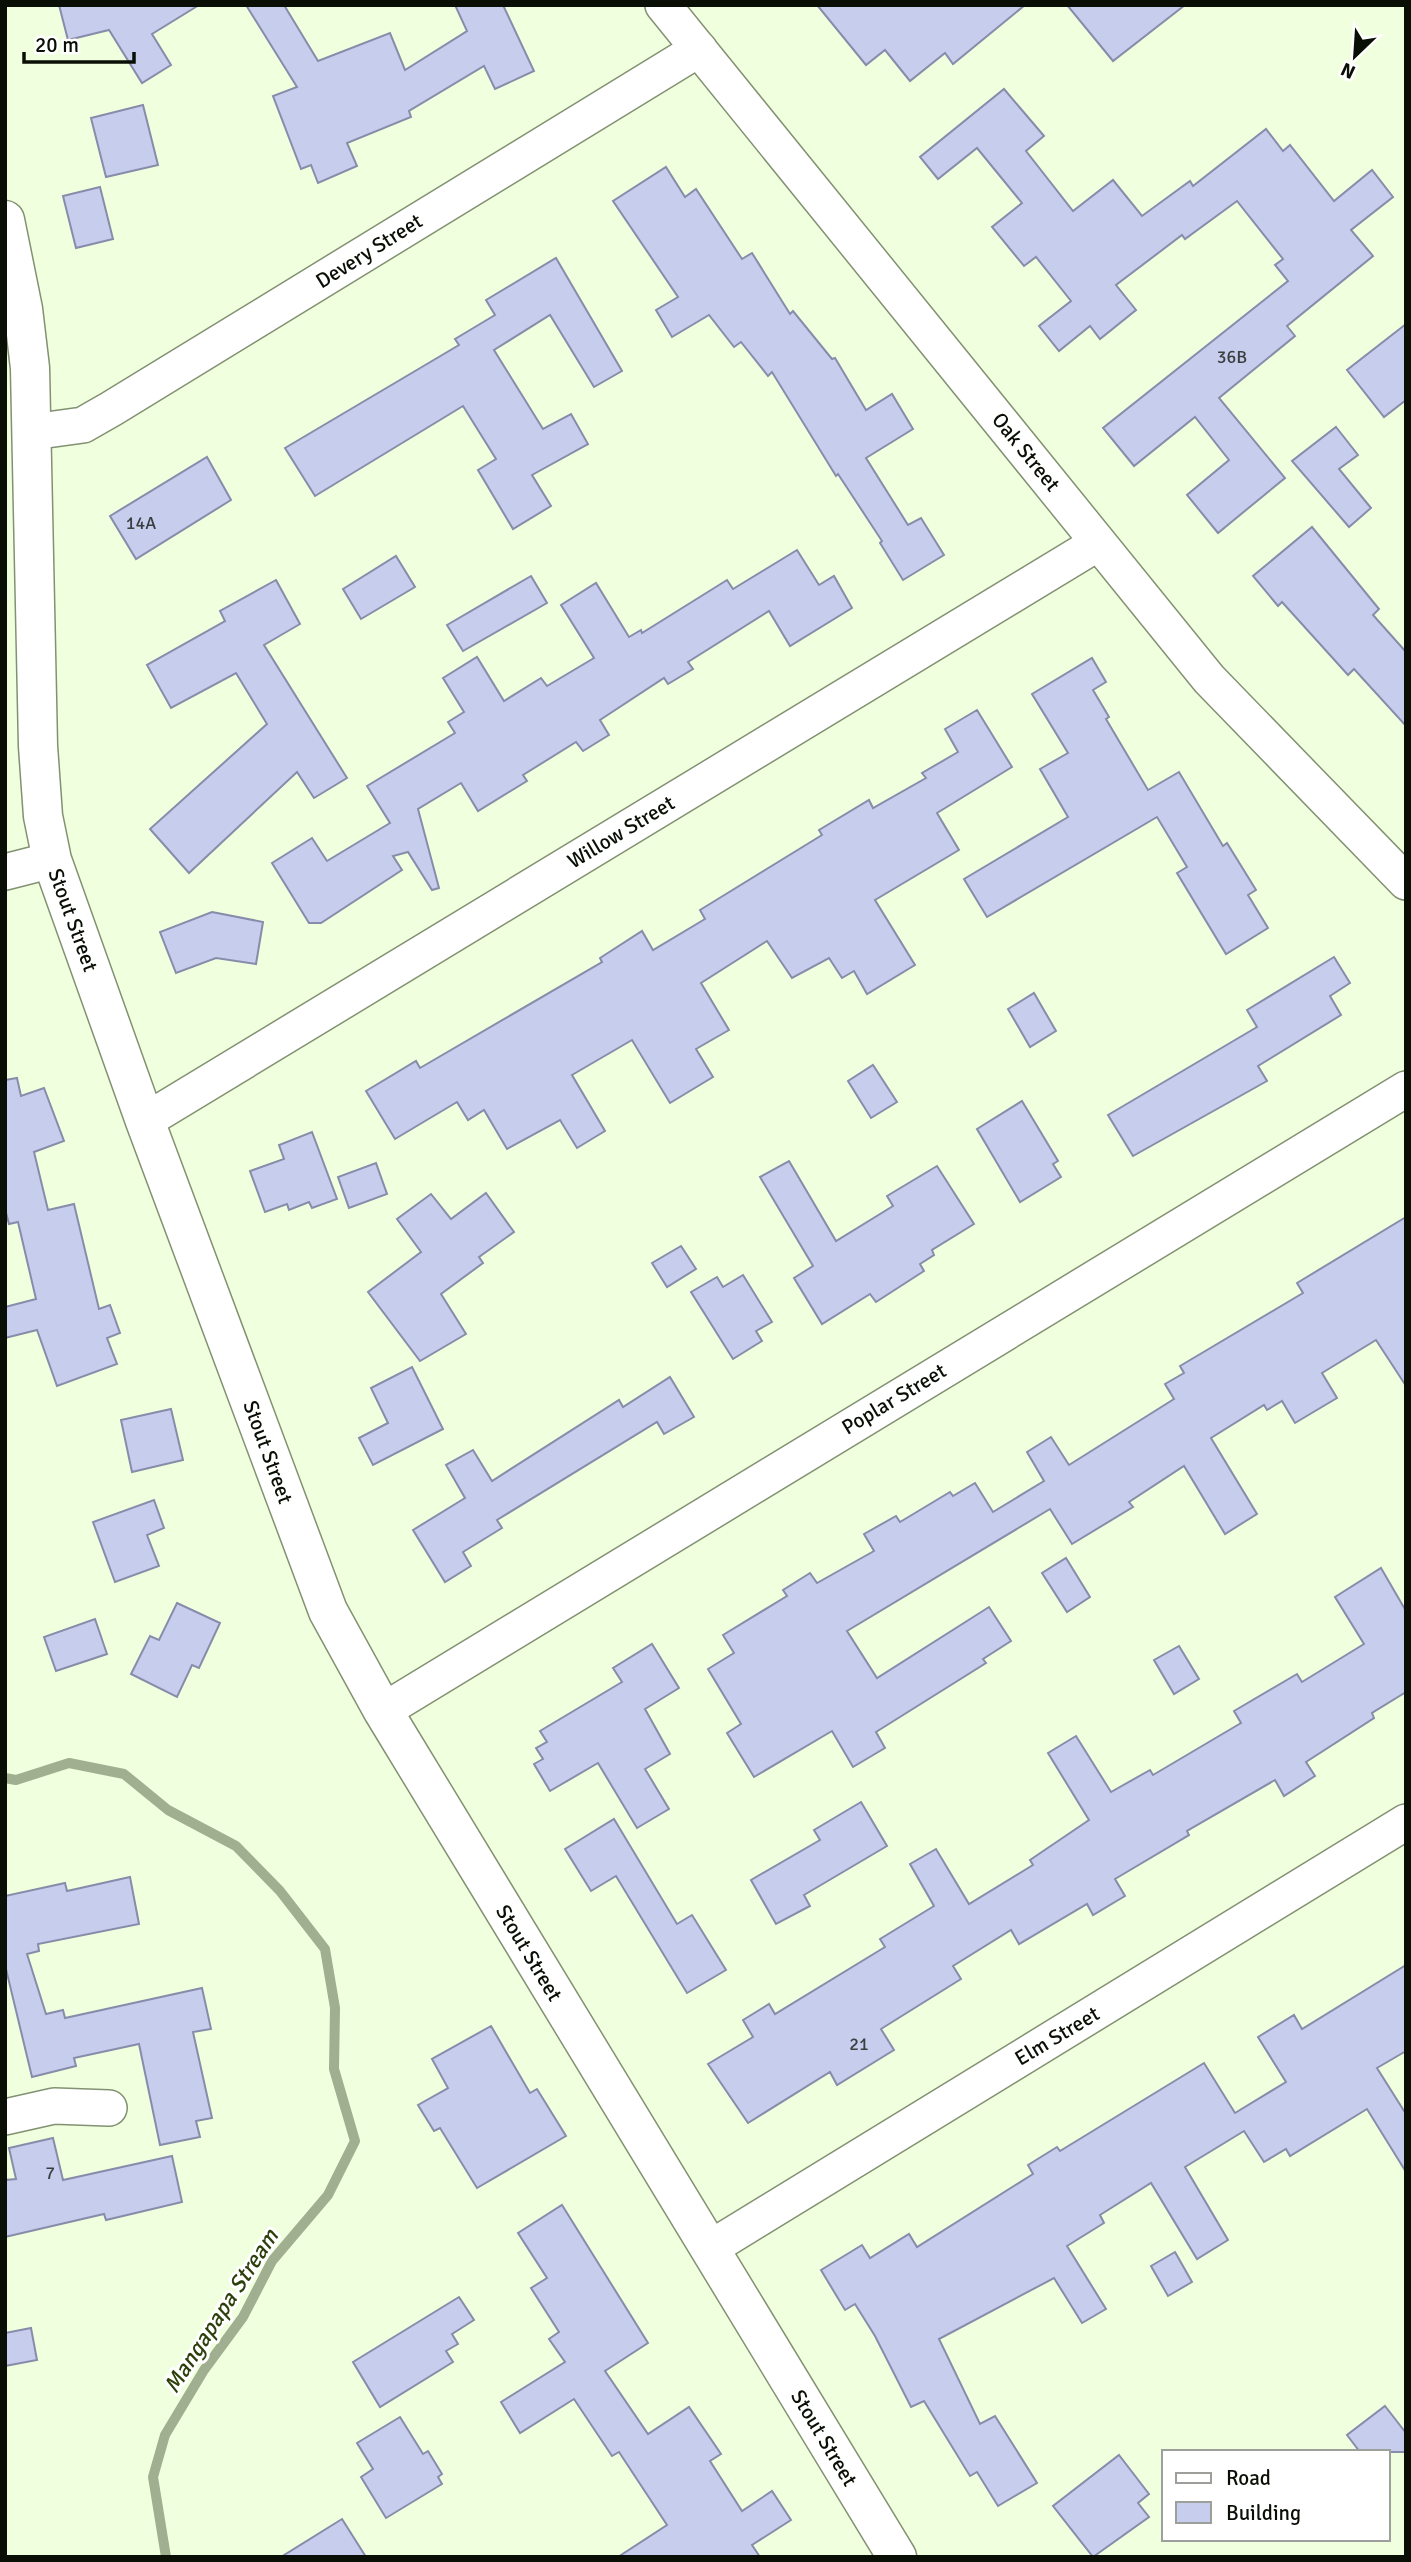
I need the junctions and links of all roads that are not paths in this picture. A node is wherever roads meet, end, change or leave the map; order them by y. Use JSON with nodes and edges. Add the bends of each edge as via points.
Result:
{"nodes":[{"id":1,"x":663,"y":5,"type":"edge"},
{"id":2,"x":699,"y":50,"type":"junction"},
{"id":3,"x":5,"y":220,"type":"edge"},
{"id":4,"x":32,"y":432,"type":"junction"},
{"id":5,"x":1098,"y":543,"type":"junction"},
{"id":6,"x":52,"y":860,"type":"junction"},
{"id":7,"x":5,"y":872,"type":"edge"},
{"id":8,"x":1406,"y":882,"type":"edge"},
{"id":9,"x":1406,"y":1089,"type":"edge"},
{"id":10,"x":145,"y":1121,"type":"junction"},
{"id":11,"x":383,"y":1711,"type":"junction"},
{"id":12,"x":1406,"y":1822,"type":"edge"},
{"id":13,"x":109,"y":2108,"type":"dead end"},
{"id":14,"x":5,"y":2117,"type":"edge"},
{"id":15,"x":709,"y":2249,"type":"junction"},
{"id":16,"x":897,"y":2557,"type":"edge"}],
"edges":[{"from":1,"to":2,"type":"street","name":"Oak Street"},
{"from":2,"to":4,"type":"street","name":"Devery Street","via":[[111,409],[83,425]]},
{"from":2,"to":5,"type":"street","name":"Oak Street"},
{"from":3,"to":4,"type":"street","name":"Stout Street","via":[[23,309]]},
{"from":4,"to":6,"type":"street","name":"Stout Street","via":[[38,746],[43,816]]},
{"from":5,"to":8,"type":"street","name":"Oak Street","via":[[1209,679]]},
{"from":5,"to":10,"type":"street","name":"Willow Street"},
{"from":6,"to":7,"type":"street"},
{"from":6,"to":10,"type":"street","name":"Stout Street"},
{"from":9,"to":11,"type":"street","name":"Poplar Street"},
{"from":10,"to":11,"type":"street","name":"Stout Street","via":[[328,1611]]},
{"from":11,"to":15,"type":"street","name":"Stout Street"},
{"from":12,"to":15,"type":"street","name":"Elm Street"},
{"from":13,"to":14,"type":"street","via":[[54,2106]]},
{"from":15,"to":16,"type":"street","name":"Stout Street"}]}
